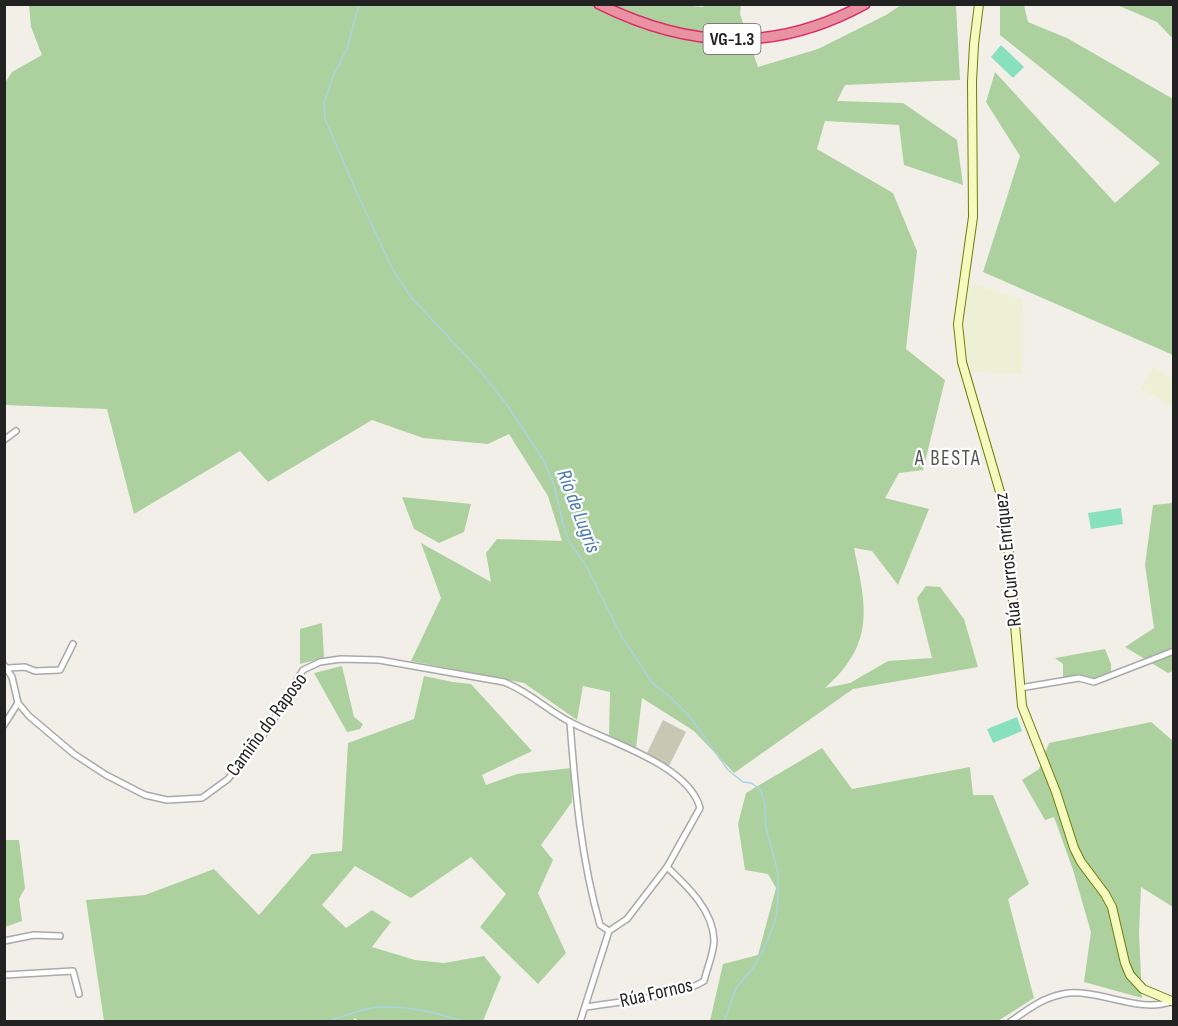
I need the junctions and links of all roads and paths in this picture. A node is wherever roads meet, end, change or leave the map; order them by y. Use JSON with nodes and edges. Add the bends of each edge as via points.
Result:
{"nodes":[{"id":1,"x":599,"y":4,"type":"edge"},
{"id":2,"x":865,"y":4,"type":"edge"},
{"id":3,"x":979,"y":4,"type":"edge"},
{"id":4,"x":16,"y":431,"type":"dead end"},
{"id":5,"x":4,"y":441,"type":"edge"},
{"id":6,"x":73,"y":644,"type":"dead end"},
{"id":7,"x":1173,"y":651,"type":"edge"},
{"id":8,"x":6,"y":667,"type":"edge"},
{"id":9,"x":1020,"y":688,"type":"junction"},
{"id":10,"x":18,"y":703,"type":"junction"},
{"id":11,"x":570,"y":722,"type":"junction"},
{"id":12,"x":4,"y":725,"type":"edge"},
{"id":13,"x":668,"y":867,"type":"junction"},
{"id":14,"x":609,"y":931,"type":"junction"},
{"id":15,"x":60,"y":936,"type":"dead end"},
{"id":16,"x":4,"y":941,"type":"edge"},
{"id":17,"x":4,"y":975,"type":"edge"},
{"id":18,"x":79,"y":994,"type":"dead end"},
{"id":19,"x":1173,"y":1001,"type":"edge"},
{"id":20,"x":586,"y":1007,"type":"junction"},
{"id":21,"x":580,"y":1022,"type":"edge"},
{"id":22,"x":1010,"y":1022,"type":"edge"}],
"edges":[{"from":1,"to":2,"type":"highway","number":"VG-1.3","via":[[668,32],[713,40],[795,33],[834,21]]},
{"from":3,"to":9,"type":"street","name":"Rúa Curros Enríquez","via":[[972,82],[973,217],[958,324],[962,362],[1005,509]]},
{"from":4,"to":5,"type":"street"},
{"from":6,"to":8,"type":"street","via":[[60,670]]},
{"from":7,"to":9,"type":"street","via":[[1094,682],[1079,678]]},
{"from":8,"to":10,"type":"street"},
{"from":9,"to":19,"type":"street","name":"Rúa Curros Enríquez","via":[[1028,722],[1074,848],[1112,907],[1130,975],[1150,993]]},
{"from":10,"to":11,"type":"street","name":"Camiño do Raposo","via":[[29,716],[106,775],[145,795],[167,800],[202,798],[228,779],[270,726],[303,670],[320,663],[379,660],[504,682],[522,689]]},
{"from":10,"to":12,"type":"street"},
{"from":11,"to":13,"type":"street","via":[[642,753],[682,781],[698,800],[700,808]]},
{"from":11,"to":14,"type":"street","via":[[576,796],[590,879],[600,925]]},
{"from":13,"to":14,"type":"street","via":[[627,919]]},
{"from":13,"to":20,"type":"street","name":"Rúa Fornos","via":[[694,895],[712,928],[714,942],[704,981],[672,992]]},
{"from":14,"to":20,"type":"street","name":"Rúa Fornos"},
{"from":15,"to":16,"type":"street","via":[[34,935]]},
{"from":17,"to":18,"type":"street","via":[[73,971]]},
{"from":19,"to":22,"type":"street","via":[[1120,1002],[1087,993],[1064,993],[1040,1001]]},
{"from":20,"to":21,"type":"street","name":"Rúa Fornos"}]}
